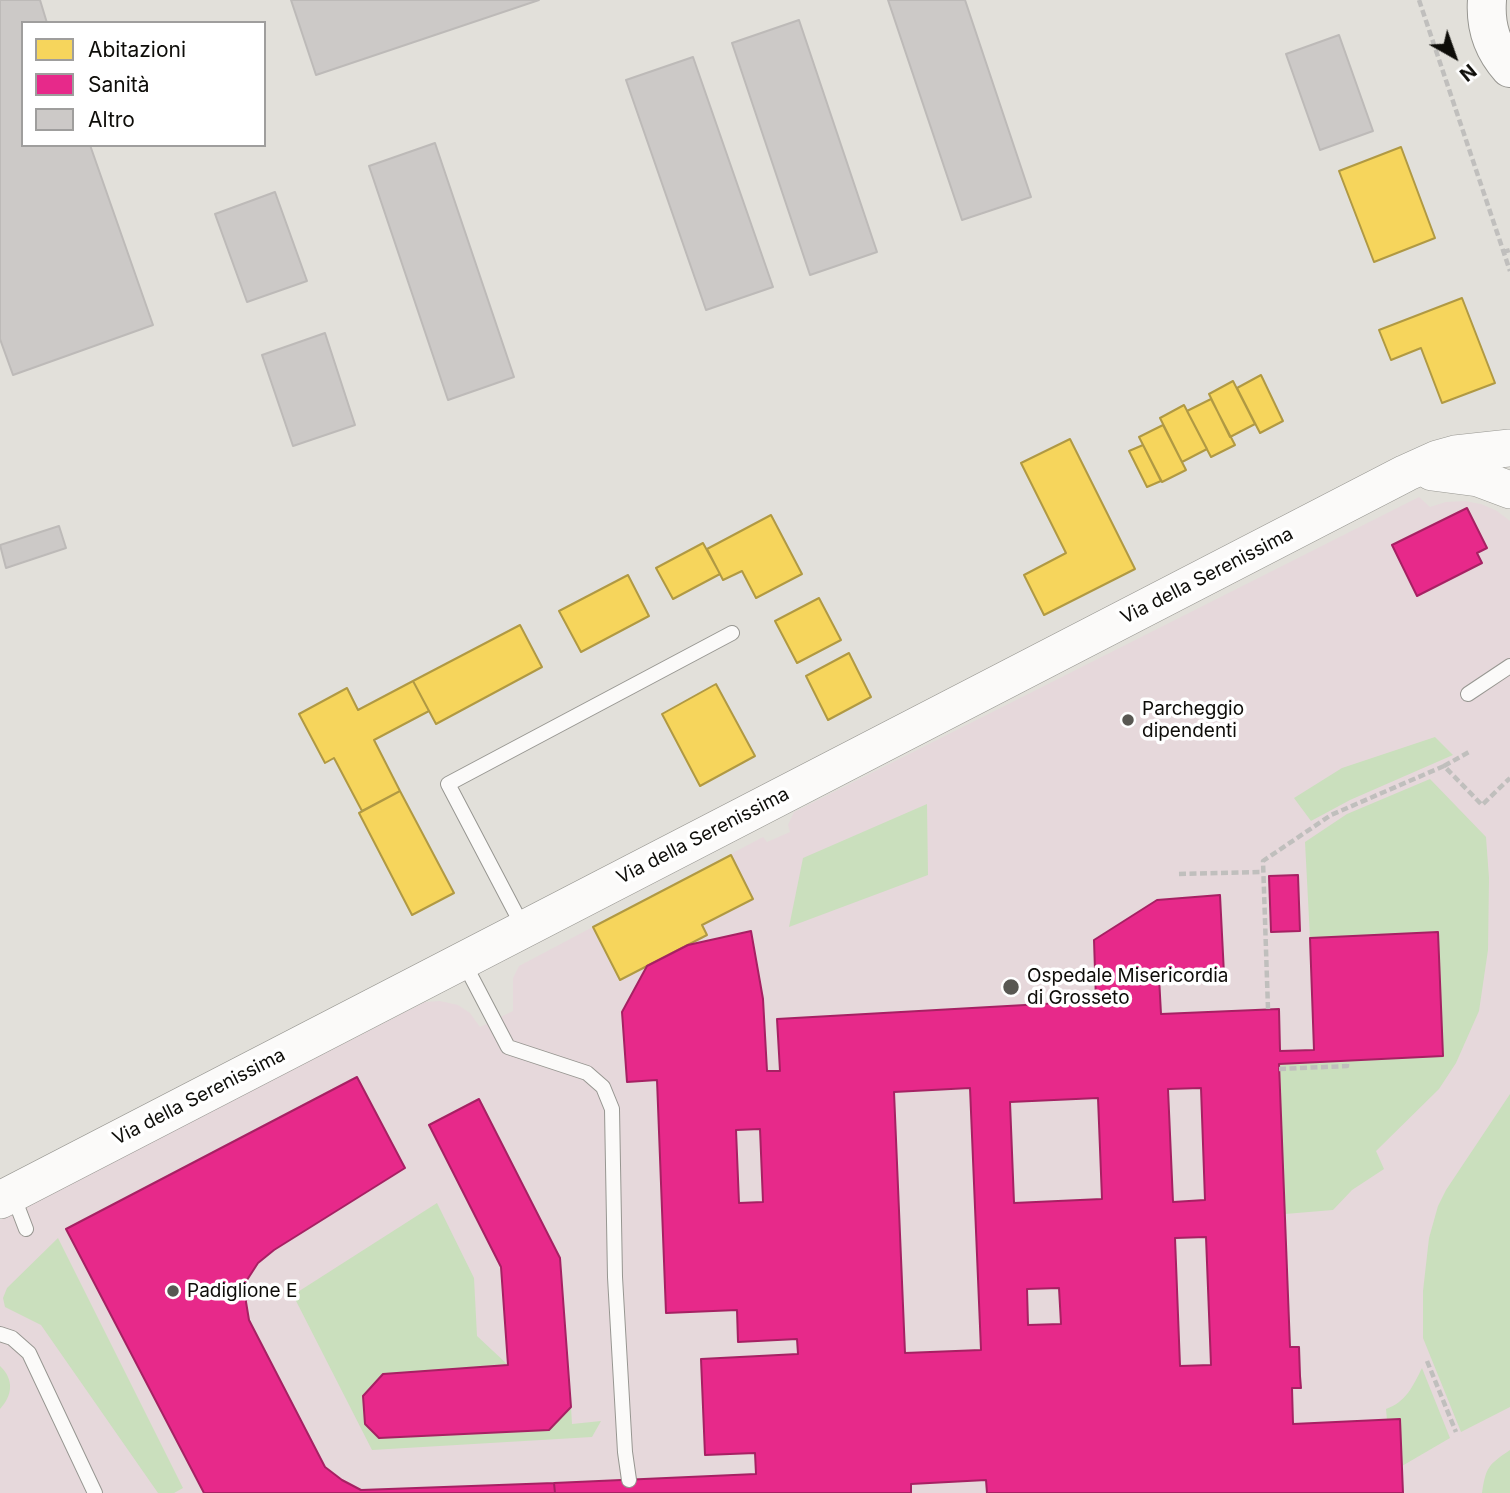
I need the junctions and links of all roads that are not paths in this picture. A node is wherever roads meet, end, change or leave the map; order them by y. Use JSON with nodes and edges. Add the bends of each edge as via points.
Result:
{"nodes":[{"id":1,"x":1487,"y":0,"type":"edge"},
{"id":2,"x":1510,"y":68,"type":"edge"},
{"id":3,"x":1510,"y":448,"type":"edge"},
{"id":4,"x":1406,"y":473,"type":"junction"},
{"id":5,"x":1510,"y":490,"type":"edge"},
{"id":6,"x":732,"y":634,"type":"dead end"},
{"id":7,"x":1510,"y":666,"type":"edge"},
{"id":8,"x":1468,"y":694,"type":"dead end"},
{"id":9,"x":523,"y":928,"type":"junction"},
{"id":10,"x":462,"y":960,"type":"junction"},
{"id":11,"x":6,"y":1197,"type":"edge"},
{"id":12,"x":26,"y":1229,"type":"dead end"},
{"id":13,"x":0,"y":1334,"type":"edge"},
{"id":14,"x":629,"y":1480,"type":"dead end"},
{"id":15,"x":95,"y":1493,"type":"edge"}],
"edges":[{"from":1,"to":2,"type":"main road","via":[[1491,40]]},
{"from":3,"to":4,"type":"street","name":"Via della Serenissima","via":[[1455,454]]},
{"from":4,"to":5,"type":"street","name":"Via della Serenissima","via":[[1457,474]]},
{"from":4,"to":9,"type":"street","name":"Via della Serenissima"},
{"from":6,"to":9,"type":"lane","via":[[447,783]]},
{"from":7,"to":8,"type":"lane"},
{"from":9,"to":10,"type":"street","name":"Via della Serenissima"},
{"from":10,"to":11,"type":"street","name":"Via della Serenissima"},
{"from":10,"to":14,"type":"lane","via":[[508,1047],[587,1073],[603,1087],[612,1109],[615,1277]]},
{"from":11,"to":12,"type":"lane"},
{"from":13,"to":15,"type":"lane","via":[[29,1353]]}]}
